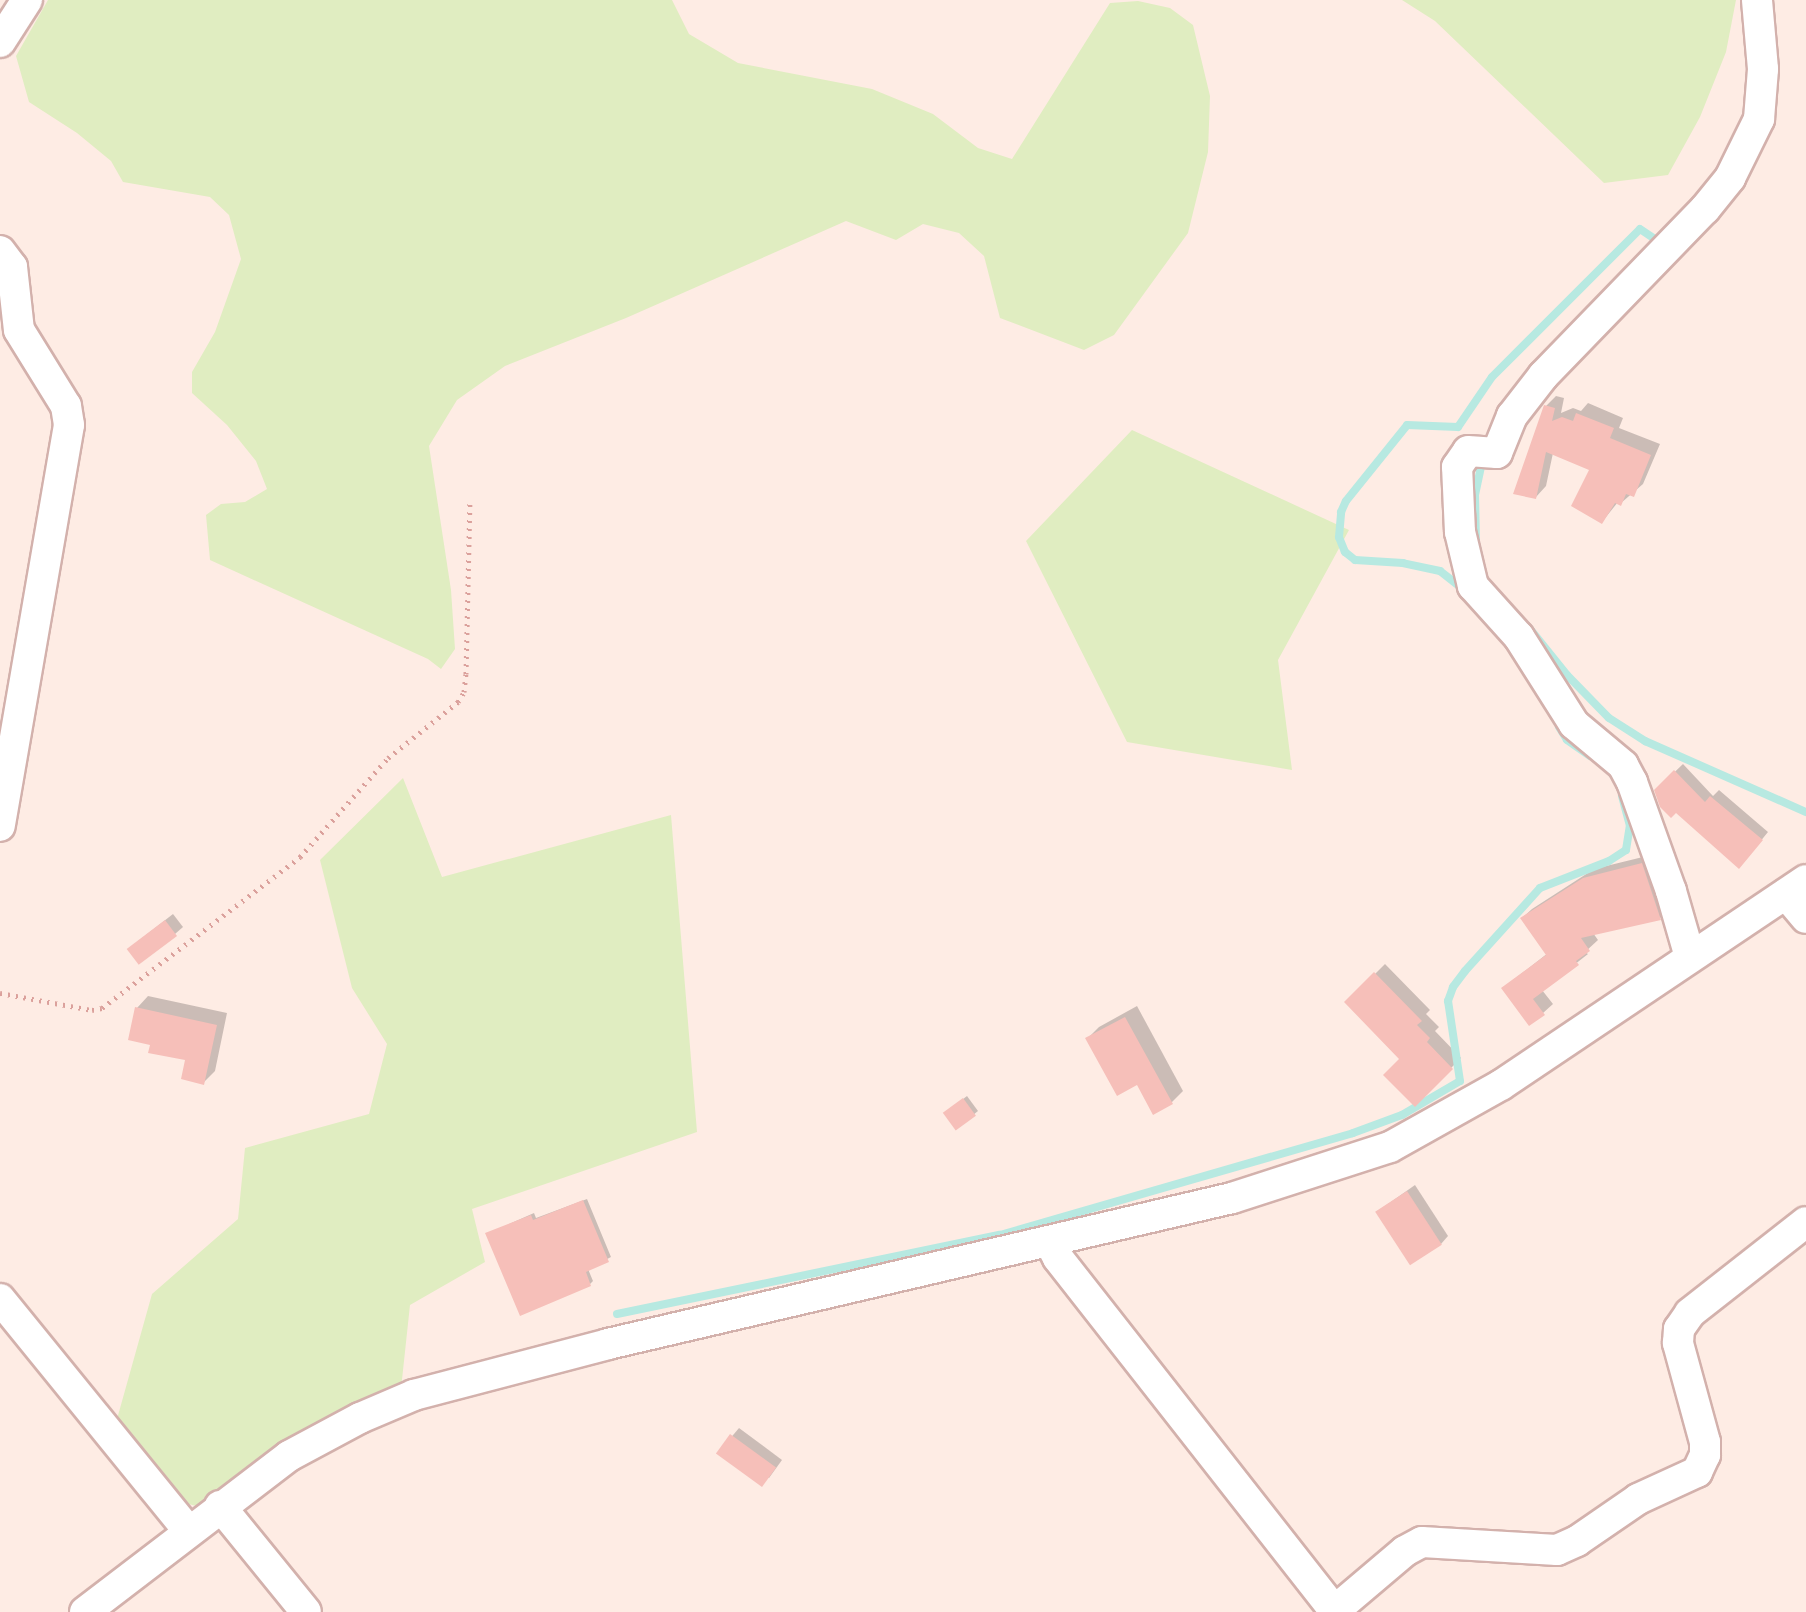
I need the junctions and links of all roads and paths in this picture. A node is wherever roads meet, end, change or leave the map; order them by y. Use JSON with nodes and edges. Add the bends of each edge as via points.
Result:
{"nodes":[{"id":1,"x":27,"y":0,"type":"edge"},
{"id":2,"x":1757,"y":0,"type":"edge"},
{"id":3,"x":0,"y":42,"type":"edge"},
{"id":4,"x":0,"y":251,"type":"edge"},
{"id":5,"x":470,"y":499,"type":"dead end"},
{"id":6,"x":0,"y":826,"type":"edge"},
{"id":7,"x":1796,"y":887,"type":"edge"},
{"id":8,"x":1806,"y":918,"type":"edge"},
{"id":9,"x":1690,"y":957,"type":"junction"},
{"id":10,"x":0,"y":993,"type":"edge"},
{"id":11,"x":1806,"y":1222,"type":"edge"},
{"id":12,"x":1049,"y":1241,"type":"junction"},
{"id":13,"x":0,"y":1299,"type":"edge"},
{"id":14,"x":220,"y":1506,"type":"junction"},
{"id":15,"x":188,"y":1530,"type":"junction"},
{"id":16,"x":85,"y":1612,"type":"edge"},
{"id":17,"x":306,"y":1612,"type":"edge"},
{"id":18,"x":1335,"y":1612,"type":"edge"}],
"edges":[{"from":1,"to":3,"type":"street"},
{"from":2,"to":9,"type":"street","via":[[1763,69],[1759,119],[1730,178],[1543,376],[1512,416],[1497,453],[1468,451],[1457,467],[1461,543],[1473,586],[1519,637],[1574,724],[1628,773]]},
{"from":4,"to":6,"type":"street","via":[[12,267],[19,330],[66,406],[69,425]]},
{"from":5,"to":10,"type":"path","via":[[466,674],[458,702],[388,758],[300,857],[102,1008]]},
{"from":7,"to":8,"type":"street"},
{"from":7,"to":9,"type":"street"},
{"from":9,"to":12,"type":"street","via":[[1501,1085],[1390,1147],[1232,1198]]},
{"from":11,"to":18,"type":"street","via":[[1690,1313],[1679,1329],[1678,1343],[1705,1442],[1697,1472],[1638,1499],[1557,1550],[1422,1542]]},
{"from":12,"to":14,"type":"street","via":[[414,1395],[289,1456]]},
{"from":12,"to":18,"type":"street"},
{"from":13,"to":15,"type":"street"},
{"from":14,"to":15,"type":"street"},
{"from":14,"to":17,"type":"street"},
{"from":15,"to":16,"type":"street"}]}
